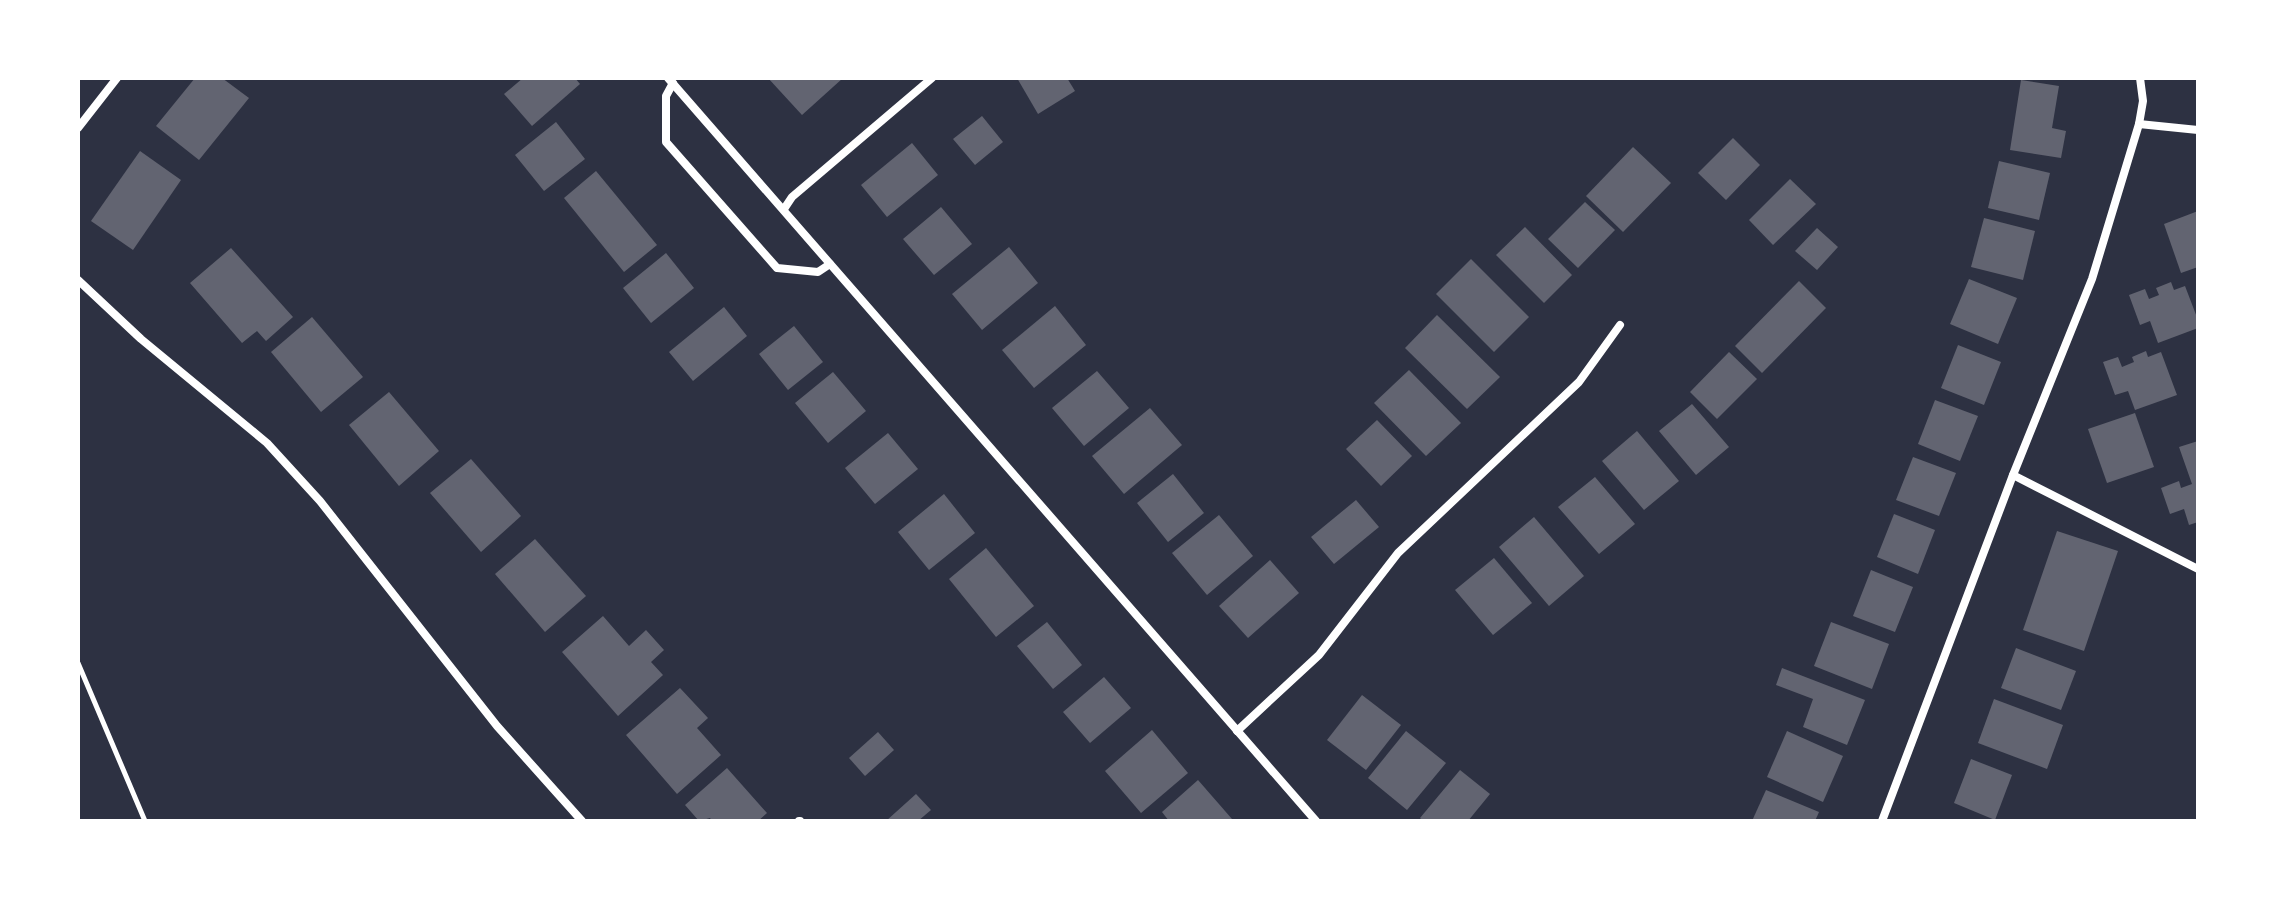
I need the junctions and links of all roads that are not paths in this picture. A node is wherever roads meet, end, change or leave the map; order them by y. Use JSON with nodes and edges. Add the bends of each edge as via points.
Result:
{"nodes":[{"id":1,"x":117,"y":78,"type":"edge"},
{"id":2,"x":932,"y":78,"type":"edge"},
{"id":3,"x":2140,"y":78,"type":"edge"},
{"id":4,"x":670,"y":80,"type":"edge"},
{"id":5,"x":2139,"y":124,"type":"junction"},
{"id":6,"x":78,"y":128,"type":"edge"},
{"id":7,"x":2198,"y":130,"type":"edge"},
{"id":8,"x":784,"y":209,"type":"junction"},
{"id":9,"x":830,"y":264,"type":"junction"},
{"id":10,"x":78,"y":280,"type":"edge"},
{"id":11,"x":1620,"y":325,"type":"dead end"},
{"id":12,"x":2013,"y":475,"type":"junction"},
{"id":13,"x":2198,"y":569,"type":"edge"},
{"id":14,"x":1237,"y":731,"type":"junction"},
{"id":15,"x":582,"y":821,"type":"edge"},
{"id":16,"x":1316,"y":821,"type":"edge"},
{"id":17,"x":1882,"y":821,"type":"edge"}],
"edges":[{"from":1,"to":6,"type":"street"},
{"from":2,"to":8,"type":"street"},
{"from":3,"to":5,"type":"street"},
{"from":4,"to":8,"type":"street"},
{"from":4,"to":9,"type":"street","via":[[666,142],[777,268],[818,272]]},
{"from":5,"to":7,"type":"street"},
{"from":5,"to":12,"type":"street","via":[[2092,279]]},
{"from":8,"to":9,"type":"street"},
{"from":9,"to":14,"type":"street"},
{"from":10,"to":15,"type":"street","via":[[267,443],[320,501],[497,726]]},
{"from":11,"to":14,"type":"street","via":[[1579,382],[1398,553],[1319,655]]},
{"from":12,"to":13,"type":"street"},
{"from":12,"to":17,"type":"street"},
{"from":14,"to":16,"type":"street"}]}
